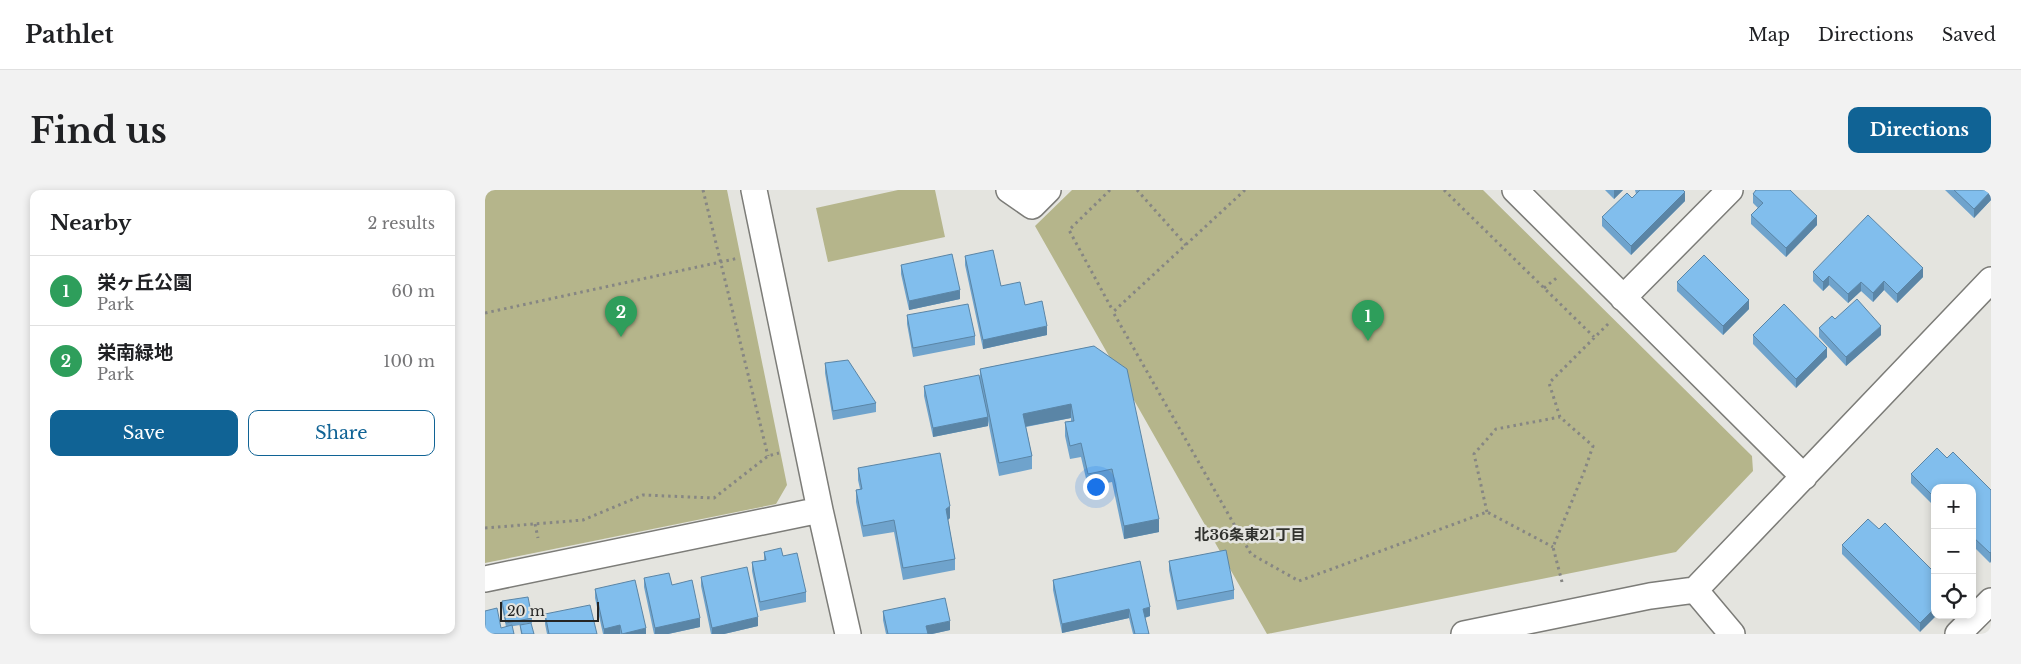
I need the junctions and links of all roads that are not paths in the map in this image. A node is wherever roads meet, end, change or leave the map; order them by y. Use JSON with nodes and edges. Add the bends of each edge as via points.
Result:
{"nodes":[{"id":1,"x":754,"y":190,"type":"edge"},
{"id":2,"x":1009,"y":190,"type":"edge"},
{"id":3,"x":1048,"y":190,"type":"edge"},
{"id":4,"x":1515,"y":190,"type":"edge"},
{"id":5,"x":1730,"y":190,"type":"edge"},
{"id":6,"x":1991,"y":280,"type":"edge"},
{"id":7,"x":1623,"y":298,"type":"junction"},
{"id":8,"x":1805,"y":477,"type":"junction"},
{"id":9,"x":820,"y":510,"type":"junction"},
{"id":10,"x":485,"y":579,"type":"edge"},
{"id":11,"x":1695,"y":590,"type":"junction"},
{"id":12,"x":1991,"y":601,"type":"edge"},
{"id":13,"x":848,"y":634,"type":"edge"},
{"id":14,"x":1464,"y":634,"type":"edge"},
{"id":15,"x":1732,"y":634,"type":"edge"},
{"id":16,"x":1959,"y":634,"type":"edge"}],
"edges":[{"from":1,"to":9,"type":"street"},
{"from":2,"to":3,"type":"street","via":[[1032,206]]},
{"from":4,"to":7,"type":"street"},
{"from":5,"to":7,"type":"street"},
{"from":6,"to":8,"type":"street"},
{"from":7,"to":8,"type":"street"},
{"from":8,"to":11,"type":"street"},
{"from":9,"to":10,"type":"street"},
{"from":9,"to":13,"type":"street"},
{"from":11,"to":14,"type":"street","via":[[1650,596]]},
{"from":11,"to":15,"type":"street"},
{"from":12,"to":16,"type":"street"}]}
